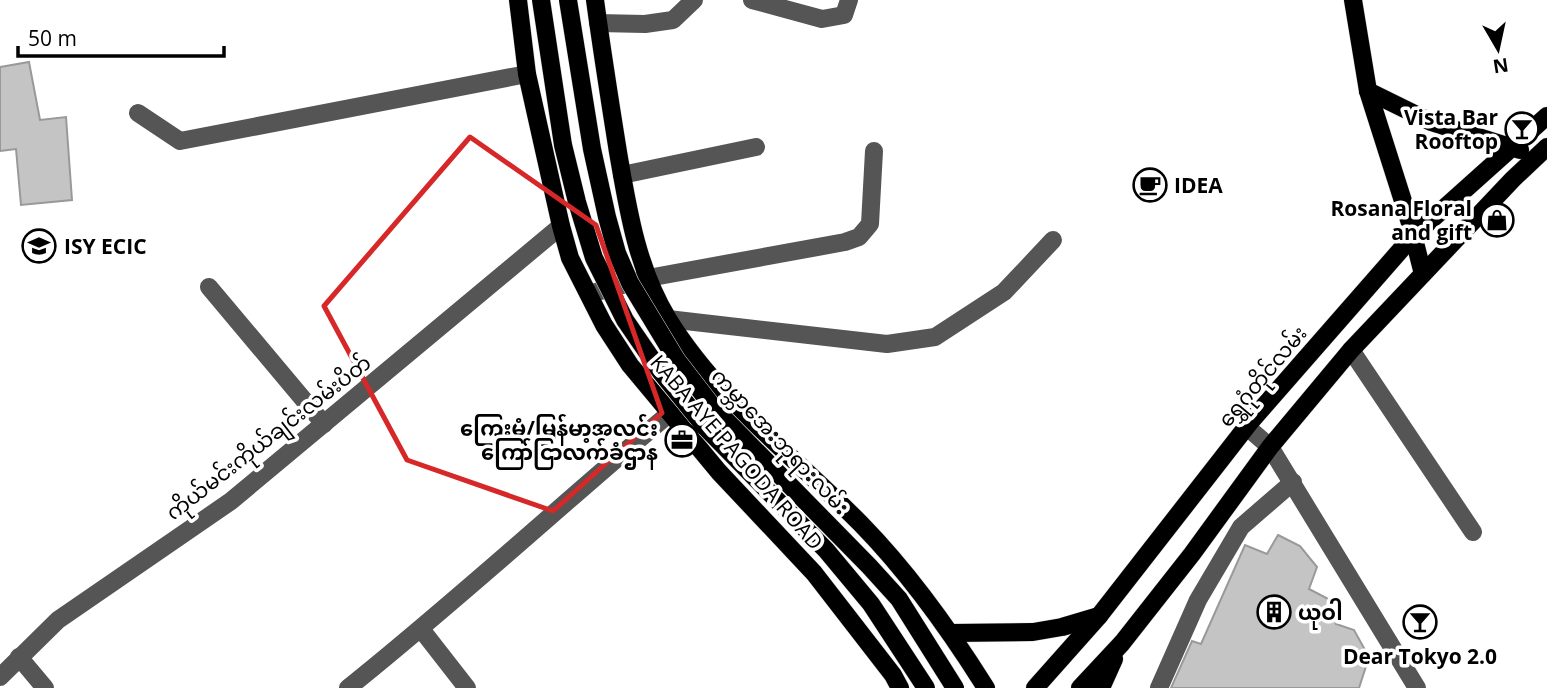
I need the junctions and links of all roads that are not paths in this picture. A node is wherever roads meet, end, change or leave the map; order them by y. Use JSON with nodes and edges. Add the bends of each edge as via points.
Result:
{"nodes":[{"id":1,"x":518,"y":0,"type":"edge"},
{"id":2,"x":541,"y":0,"type":"edge"},
{"id":3,"x":568,"y":0,"type":"edge"},
{"id":4,"x":596,"y":0,"type":"edge"},
{"id":5,"x":694,"y":0,"type":"edge"},
{"id":6,"x":752,"y":0,"type":"edge"},
{"id":7,"x":849,"y":0,"type":"edge"},
{"id":8,"x":1353,"y":0,"type":"edge"},
{"id":9,"x":598,"y":23,"type":"junction"},
{"id":10,"x":527,"y":74,"type":"junction"},
{"id":11,"x":1367,"y":91,"type":"junction"},
{"id":12,"x":138,"y":114,"type":"dead end"},
{"id":13,"x":1547,"y":116,"type":"edge"},
{"id":14,"x":1513,"y":146,"type":"junction"},
{"id":15,"x":756,"y":147,"type":"dead end"},
{"id":16,"x":874,"y":151,"type":"dead end"},
{"id":17,"x":1542,"y":153,"type":"edge"},
{"id":18,"x":622,"y":175,"type":"junction"},
{"id":19,"x":561,"y":226,"type":"junction"},
{"id":20,"x":1412,"y":237,"type":"junction"},
{"id":21,"x":1053,"y":240,"type":"dead end"},
{"id":22,"x":1423,"y":274,"type":"junction"},
{"id":23,"x":648,"y":278,"type":"junction"},
{"id":24,"x":209,"y":287,"type":"dead end"},
{"id":25,"x":589,"y":295,"type":"junction"},
{"id":26,"x":668,"y":319,"type":"junction"},
{"id":27,"x":1351,"y":350,"type":"junction"},
{"id":28,"x":716,"y":382,"type":"junction"},
{"id":29,"x":670,"y":413,"type":"junction"},
{"id":30,"x":324,"y":424,"type":"junction"},
{"id":31,"x":1247,"y":427,"type":"junction"},
{"id":32,"x":1270,"y":447,"type":"junction"},
{"id":33,"x":1293,"y":482,"type":"junction"},
{"id":34,"x":1473,"y":533,"type":"dead end"},
{"id":35,"x":1099,"y":616,"type":"junction"},
{"id":36,"x":421,"y":629,"type":"junction"},
{"id":37,"x":951,"y":633,"type":"junction"},
{"id":38,"x":1122,"y":643,"type":"junction"},
{"id":39,"x":19,"y":657,"type":"junction"},
{"id":40,"x":0,"y":677,"type":"edge"},
{"id":41,"x":896,"y":684,"type":"edge"},
{"id":42,"x":45,"y":688,"type":"edge"},
{"id":43,"x":348,"y":688,"type":"edge"},
{"id":44,"x":467,"y":688,"type":"edge"},
{"id":45,"x":926,"y":688,"type":"edge"},
{"id":46,"x":955,"y":688,"type":"edge"},
{"id":47,"x":986,"y":688,"type":"edge"},
{"id":48,"x":1035,"y":688,"type":"edge"},
{"id":49,"x":1080,"y":688,"type":"edge"},
{"id":50,"x":1101,"y":688,"type":"edge"},
{"id":51,"x":1159,"y":688,"type":"edge"},
{"id":52,"x":1417,"y":688,"type":"edge"}],
"edges":[{"from":1,"to":10,"type":"main road","name":"KABA AYE PAGODA ROAD"},
{"from":2,"to":45,"type":"main road","name":"ကမ္ဘာအေးဘုရားလမ်း","bridge":true,"via":[[563,145],[577,202],[594,258],[625,320],[706,428],[871,604]]},
{"from":3,"to":46,"type":"main road","name":"ကမ္ဘာအေးဘုရားလမ်း","bridge":true,"via":[[592,149],[617,253],[630,283],[676,359],[713,407],[899,599]]},
{"from":4,"to":9,"type":"main road","name":"KABA AYE PAGODA ROAD"},
{"from":5,"to":9,"type":"street","via":[[673,20]]},
{"from":6,"to":7,"type":"street","via":[[821,19],[844,15]]},
{"from":8,"to":11,"type":"main road"},
{"from":9,"to":18,"type":"main road","name":"KABA AYE PAGODA ROAD"},
{"from":10,"to":12,"type":"street","via":[[180,141]]},
{"from":10,"to":19,"type":"main road","name":"KABA AYE PAGODA ROAD"},
{"from":11,"to":14,"type":"main road","via":[[1431,122]]},
{"from":11,"to":20,"type":"main road"},
{"from":13,"to":14,"type":"main road","name":"ရွှေဂုံတိုင်လမ်း"},
{"from":14,"to":17,"type":"main road"},
{"from":14,"to":20,"type":"main road","name":"ရွှေဂုံတိုင်လမ်း"},
{"from":15,"to":18,"type":"street"},
{"from":16,"to":23,"type":"street","via":[[870,224],[859,237]]},
{"from":17,"to":22,"type":"main road"},
{"from":18,"to":23,"type":"main road","name":"KABA AYE PAGODA ROAD","via":[[636,245]]},
{"from":19,"to":25,"type":"main road","name":"KABA AYE PAGODA ROAD","via":[[570,258]]},
{"from":19,"to":30,"type":"street","name":"ကိုယ်မင်းကိုယ်ချင်းလမ်းပိတ်"},
{"from":20,"to":22,"type":"main road"},
{"from":20,"to":31,"type":"main road","name":"ရွှေဂုံတိုင်လမ်း"},
{"from":21,"to":26,"type":"street","via":[[1004,292],[935,337],[887,344]]},
{"from":22,"to":27,"type":"main road"},
{"from":23,"to":25,"type":"street"},
{"from":23,"to":26,"type":"main road","name":"KABA AYE PAGODA ROAD"},
{"from":24,"to":30,"type":"street"},
{"from":25,"to":29,"type":"main road","name":"KABA AYE PAGODA ROAD","via":[[630,365]]},
{"from":26,"to":28,"type":"main road","name":"KABA AYE PAGODA ROAD"},
{"from":27,"to":32,"type":"main road"},
{"from":27,"to":34,"type":"street"},
{"from":28,"to":29,"type":"main road"},
{"from":28,"to":37,"type":"main road","name":"KABA AYE PAGODA ROAD","via":[[880,544]]},
{"from":29,"to":36,"type":"street"},
{"from":29,"to":41,"type":"main road","name":"KABA AYE PAGODA ROAD","via":[[814,573]]},
{"from":30,"to":39,"type":"street","name":"ကိုယ်မင်းကိုယ်ချင်းလမ်းပိတ်","via":[[230,501],[58,620]]},
{"from":31,"to":32,"type":"street"},
{"from":31,"to":35,"type":"main road","name":"ရွှေဂုံတိုင်လမ်း"},
{"from":32,"to":33,"type":"street"},
{"from":32,"to":38,"type":"main road"},
{"from":33,"to":51,"type":"street","via":[[1241,527],[1198,600]]},
{"from":33,"to":52,"type":"street"},
{"from":35,"to":37,"type":"main road","via":[[1034,632]]},
{"from":35,"to":48,"type":"main road","name":"ရွှေဂုံတိုင်လမ်း"},
{"from":36,"to":43,"type":"street"},
{"from":36,"to":44,"type":"street"},
{"from":37,"to":47,"type":"main road"},
{"from":38,"to":49,"type":"main road"},
{"from":38,"to":50,"type":"main road"},
{"from":39,"to":40,"type":"street","name":"ကိုယ်မင်းကိုယ်ချင်းလမ်းပိတ်"},
{"from":39,"to":42,"type":"street"}]}
